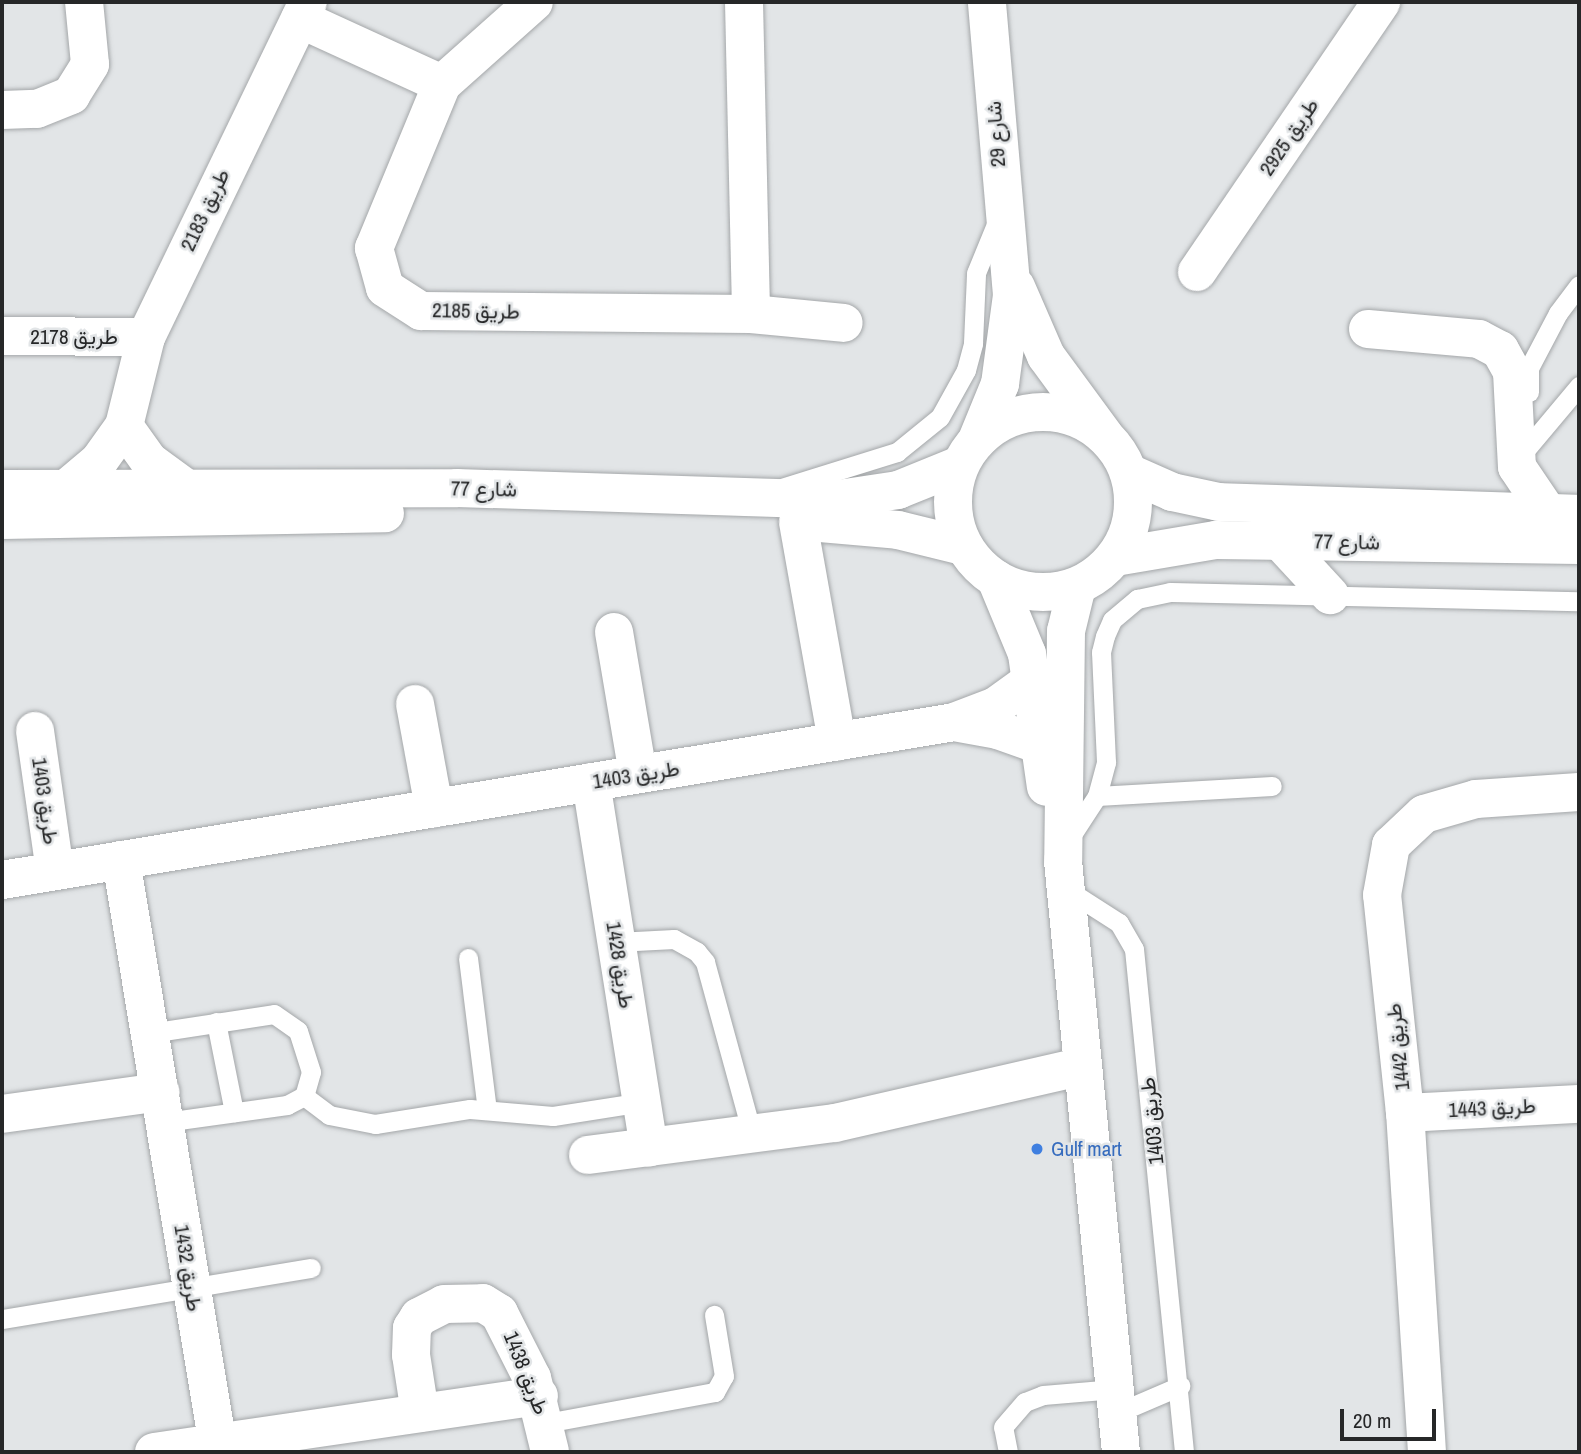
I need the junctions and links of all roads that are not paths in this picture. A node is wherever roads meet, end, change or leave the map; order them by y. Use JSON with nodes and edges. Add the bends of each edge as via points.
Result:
{"nodes":[{"id":1,"x":84,"y":2,"type":"edge"},
{"id":2,"x":534,"y":2,"type":"edge"},
{"id":3,"x":744,"y":2,"type":"edge"},
{"id":4,"x":988,"y":2,"type":"edge"},
{"id":5,"x":1381,"y":2,"type":"edge"},
{"id":6,"x":304,"y":10,"type":"edge"},
{"id":7,"x":442,"y":84,"type":"junction"},
{"id":8,"x":2,"y":110,"type":"edge"},
{"id":9,"x":1002,"y":213,"type":"junction"},
{"id":10,"x":1010,"y":265,"type":"junction"},
{"id":11,"x":1197,"y":272,"type":"dead end"},
{"id":12,"x":1579,"y":285,"type":"edge"},
{"id":13,"x":751,"y":314,"type":"junction"},
{"id":14,"x":844,"y":323,"type":"dead end"},
{"id":15,"x":1368,"y":328,"type":"dead end"},
{"id":16,"x":2,"y":336,"type":"edge"},
{"id":17,"x":146,"y":337,"type":"junction"},
{"id":18,"x":1579,"y":386,"type":"edge"},
{"id":19,"x":124,"y":426,"type":"junction"},
{"id":20,"x":1104,"y":435,"type":"junction"},
{"id":21,"x":968,"y":452,"type":"junction"},
{"id":22,"x":1521,"y":458,"type":"junction"},
{"id":23,"x":1129,"y":473,"type":"junction"},
{"id":24,"x":183,"y":486,"type":"junction"},
{"id":25,"x":67,"y":488,"type":"junction"},
{"id":26,"x":2,"y":489,"type":"edge"},
{"id":27,"x":761,"y":498,"type":"junction"},
{"id":28,"x":1477,"y":509,"type":"junction"},
{"id":29,"x":1564,"y":513,"type":"edge"},
{"id":30,"x":2,"y":520,"type":"edge"},
{"id":31,"x":798,"y":522,"type":"junction"},
{"id":32,"x":1280,"y":541,"type":"junction"},
{"id":33,"x":1579,"y":545,"type":"edge"},
{"id":34,"x":963,"y":546,"type":"junction"},
{"id":35,"x":1115,"y":556,"type":"junction"},
{"id":36,"x":996,"y":579,"type":"junction"},
{"id":37,"x":1077,"y":586,"type":"junction"},
{"id":38,"x":1331,"y":595,"type":"junction"},
{"id":39,"x":1579,"y":601,"type":"edge"},
{"id":40,"x":614,"y":632,"type":"dead end"},
{"id":41,"x":1032,"y":680,"type":"junction"},
{"id":42,"x":415,"y":704,"type":"dead end"},
{"id":43,"x":954,"y":722,"type":"junction"},
{"id":44,"x":35,"y":731,"type":"dead end"},
{"id":45,"x":837,"y":741,"type":"junction"},
{"id":46,"x":1040,"y":745,"type":"junction"},
{"id":47,"x":638,"y":775,"type":"junction"},
{"id":48,"x":591,"y":782,"type":"junction"},
{"id":49,"x":1272,"y":786,"type":"dead end"},
{"id":50,"x":1579,"y":792,"type":"edge"},
{"id":51,"x":1097,"y":796,"type":"junction"},
{"id":52,"x":434,"y":808,"type":"junction"},
{"id":53,"x":121,"y":860,"type":"junction"},
{"id":54,"x":1064,"y":865,"type":"junction"},
{"id":55,"x":55,"y":871,"type":"junction"},
{"id":56,"x":2,"y":880,"type":"edge"},
{"id":57,"x":617,"y":942,"type":"junction"},
{"id":58,"x":468,"y":958,"type":"dead end"},
{"id":59,"x":216,"y":1022,"type":"junction"},
{"id":60,"x":150,"y":1033,"type":"junction"},
{"id":61,"x":1083,"y":1066,"type":"junction"},
{"id":62,"x":304,"y":1096,"type":"junction"},
{"id":63,"x":642,"y":1102,"type":"junction"},
{"id":64,"x":1579,"y":1104,"type":"edge"},
{"id":65,"x":162,"y":1107,"type":"junction"},
{"id":66,"x":487,"y":1110,"type":"junction"},
{"id":67,"x":234,"y":1112,"type":"junction"},
{"id":68,"x":1405,"y":1113,"type":"junction"},
{"id":69,"x":2,"y":1114,"type":"edge"},
{"id":70,"x":752,"y":1134,"type":"junction"},
{"id":71,"x":649,"y":1147,"type":"junction"},
{"id":72,"x":587,"y":1155,"type":"dead end"},
{"id":73,"x":311,"y":1268,"type":"dead end"},
{"id":74,"x":191,"y":1287,"type":"junction"},
{"id":75,"x":714,"y":1315,"type":"dead end"},
{"id":76,"x":2,"y":1319,"type":"edge"},
{"id":77,"x":1180,"y":1386,"type":"junction"},
{"id":78,"x":1116,"y":1401,"type":"junction"},
{"id":79,"x":421,"y":1413,"type":"junction"},
{"id":80,"x":545,"y":1424,"type":"edge"},
{"id":81,"x":218,"y":1448,"type":"edge"},
{"id":82,"x":154,"y":1452,"type":"edge"},
{"id":83,"x":1008,"y":1452,"type":"edge"},
{"id":84,"x":1121,"y":1452,"type":"edge"},
{"id":85,"x":1184,"y":1452,"type":"edge"},
{"id":86,"x":1427,"y":1452,"type":"edge"}],
"edges":[{"from":1,"to":8,"type":"street","via":[[90,64],[71,94],[37,109]]},
{"from":2,"to":7,"type":"street","name":"طريق 2185"},
{"from":3,"to":13,"type":"street"},
{"from":4,"to":9,"type":"street","name":"شارع 29"},
{"from":5,"to":11,"type":"street","name":"طريق 2925"},
{"from":6,"to":7,"type":"street"},
{"from":6,"to":17,"type":"street","name":"طريق 2183"},
{"from":7,"to":13,"type":"street","name":"طريق 2185","via":[[373,248],[385,288],[421,311]]},
{"from":9,"to":10,"type":"street","name":"شارع 29"},
{"from":9,"to":27,"type":"lane","via":[[976,273],[973,343],[966,370],[940,417],[897,452],[802,480]]},
{"from":10,"to":20,"type":"street","name":"شارع 29","via":[[1046,356]]},
{"from":10,"to":21,"type":"street","name":"شارع 29","via":[[1007,355]]},
{"from":12,"to":22,"type":"lane","via":[[1558,313],[1529,368]]},
{"from":13,"to":14,"type":"street","name":"طريق 2185"},
{"from":15,"to":22,"type":"street","via":[[1479,339],[1500,351],[1512,372]]},
{"from":16,"to":17,"type":"street","name":"طريق 2178"},
{"from":17,"to":19,"type":"street","name":"طريق 2183"},
{"from":18,"to":22,"type":"lane"},
{"from":19,"to":24,"type":"street","via":[[149,461]]},
{"from":19,"to":25,"type":"street","name":"طريق 2183","via":[[99,461]]},
{"from":20,"to":21,"type":"street","via":[[1080,419],[1054,412],[1026,413],[999,422]]},
{"from":20,"to":23,"type":"street"},
{"from":21,"to":27,"type":"street","name":"شارع 77","via":[[930,479],[866,497]]},
{"from":21,"to":34,"type":"street","via":[[952,492],[954,520]]},
{"from":22,"to":28,"type":"street"},
{"from":22,"to":29,"type":"street"},
{"from":23,"to":28,"type":"street","name":"شارع 77","via":[[1172,492],[1219,502]]},
{"from":23,"to":35,"type":"street","via":[[1132,516]]},
{"from":24,"to":25,"type":"street","name":"شارع 77"},
{"from":24,"to":27,"type":"street","name":"شارع 77"},
{"from":25,"to":26,"type":"street","name":"شارع 77"},
{"from":28,"to":29,"type":"street","name":"شارع 77"},
{"from":30,"to":31,"type":"street","name":"شارع 77","via":[[459,512]]},
{"from":31,"to":34,"type":"street","name":"شارع 77","via":[[898,530]]},
{"from":31,"to":45,"type":"street"},
{"from":32,"to":33,"type":"street","name":"شارع 77"},
{"from":32,"to":35,"type":"street","name":"شارع 77","via":[[1190,542]]},
{"from":32,"to":38,"type":"street"},
{"from":34,"to":36,"type":"street"},
{"from":35,"to":37,"type":"street"},
{"from":36,"to":37,"type":"street","via":[[1036,592]]},
{"from":36,"to":41,"type":"street","via":[[1020,628]]},
{"from":37,"to":54,"type":"street","via":[[1066,642]]},
{"from":38,"to":39,"type":"lane"},
{"from":38,"to":51,"type":"lane","via":[[1153,593],[1123,608],[1112,620],[1101,652],[1106,762]]},
{"from":40,"to":47,"type":"street"},
{"from":41,"to":43,"type":"street","name":"طريق 1403","via":[[996,706]]},
{"from":41,"to":46,"type":"street"},
{"from":42,"to":52,"type":"street"},
{"from":43,"to":45,"type":"street","name":"طريق 1403"},
{"from":43,"to":46,"type":"street","name":"طريق 1403","via":[[998,730]]},
{"from":44,"to":55,"type":"street","name":"طريق 1403"},
{"from":45,"to":47,"type":"street","name":"طريق 1403"},
{"from":46,"to":54,"type":"street","via":[[1053,832]]},
{"from":47,"to":48,"type":"street","name":"طريق 1403"},
{"from":48,"to":52,"type":"street","name":"طريق 1403"},
{"from":48,"to":57,"type":"street","name":"طريق 1428"},
{"from":49,"to":51,"type":"lane"},
{"from":50,"to":68,"type":"street","name":"طريق 1442","via":[[1476,799],[1424,814],[1391,845],[1382,895]]},
{"from":51,"to":54,"type":"lane"},
{"from":52,"to":53,"type":"street","name":"طريق 1403"},
{"from":53,"to":55,"type":"street","name":"طريق 1403"},
{"from":53,"to":60,"type":"street","name":"طريق 1432"},
{"from":54,"to":61,"type":"street"},
{"from":54,"to":77,"type":"lane","name":"طريق 1403","via":[[1119,923],[1134,949]]},
{"from":55,"to":56,"type":"street","name":"طريق 1403"},
{"from":57,"to":63,"type":"street","name":"طريق 1428"},
{"from":57,"to":70,"type":"lane","via":[[674,939],[705,962]]},
{"from":58,"to":66,"type":"lane"},
{"from":59,"to":60,"type":"lane"},
{"from":59,"to":62,"type":"lane","via":[[264,1014],[292,1023],[302,1039],[311,1072]]},
{"from":59,"to":67,"type":"lane"},
{"from":60,"to":65,"type":"street","name":"طريق 1432"},
{"from":61,"to":70,"type":"street","via":[[835,1123]]},
{"from":61,"to":78,"type":"street"},
{"from":62,"to":66,"type":"lane","via":[[329,1115],[359,1123]]},
{"from":62,"to":67,"type":"lane","via":[[287,1105]]},
{"from":63,"to":66,"type":"lane","via":[[553,1116]]},
{"from":63,"to":71,"type":"street","name":"طريق 1428"},
{"from":64,"to":68,"type":"street","name":"طريق 1443"},
{"from":65,"to":67,"type":"lane"},
{"from":65,"to":69,"type":"street"},
{"from":65,"to":74,"type":"street","name":"طريق 1432"},
{"from":68,"to":86,"type":"street","name":"طريق 1442"},
{"from":70,"to":71,"type":"street"},
{"from":71,"to":72,"type":"street"},
{"from":73,"to":74,"type":"lane"},
{"from":74,"to":76,"type":"lane"},
{"from":74,"to":81,"type":"street","name":"طريق 1432"},
{"from":75,"to":80,"type":"lane","via":[[724,1376],[715,1392]]},
{"from":77,"to":78,"type":"lane"},
{"from":77,"to":85,"type":"lane","name":"طريق 1403"},
{"from":78,"to":83,"type":"lane","via":[[1043,1395],[1025,1402],[1003,1427]]},
{"from":78,"to":84,"type":"street"},
{"from":79,"to":80,"type":"street"},
{"from":79,"to":80,"type":"street","name":"طريق 1438","via":[[411,1355],[412,1328],[431,1309],[459,1302],[483,1303],[499,1313]]},
{"from":79,"to":81,"type":"street"},
{"from":81,"to":82,"type":"street"}]}
